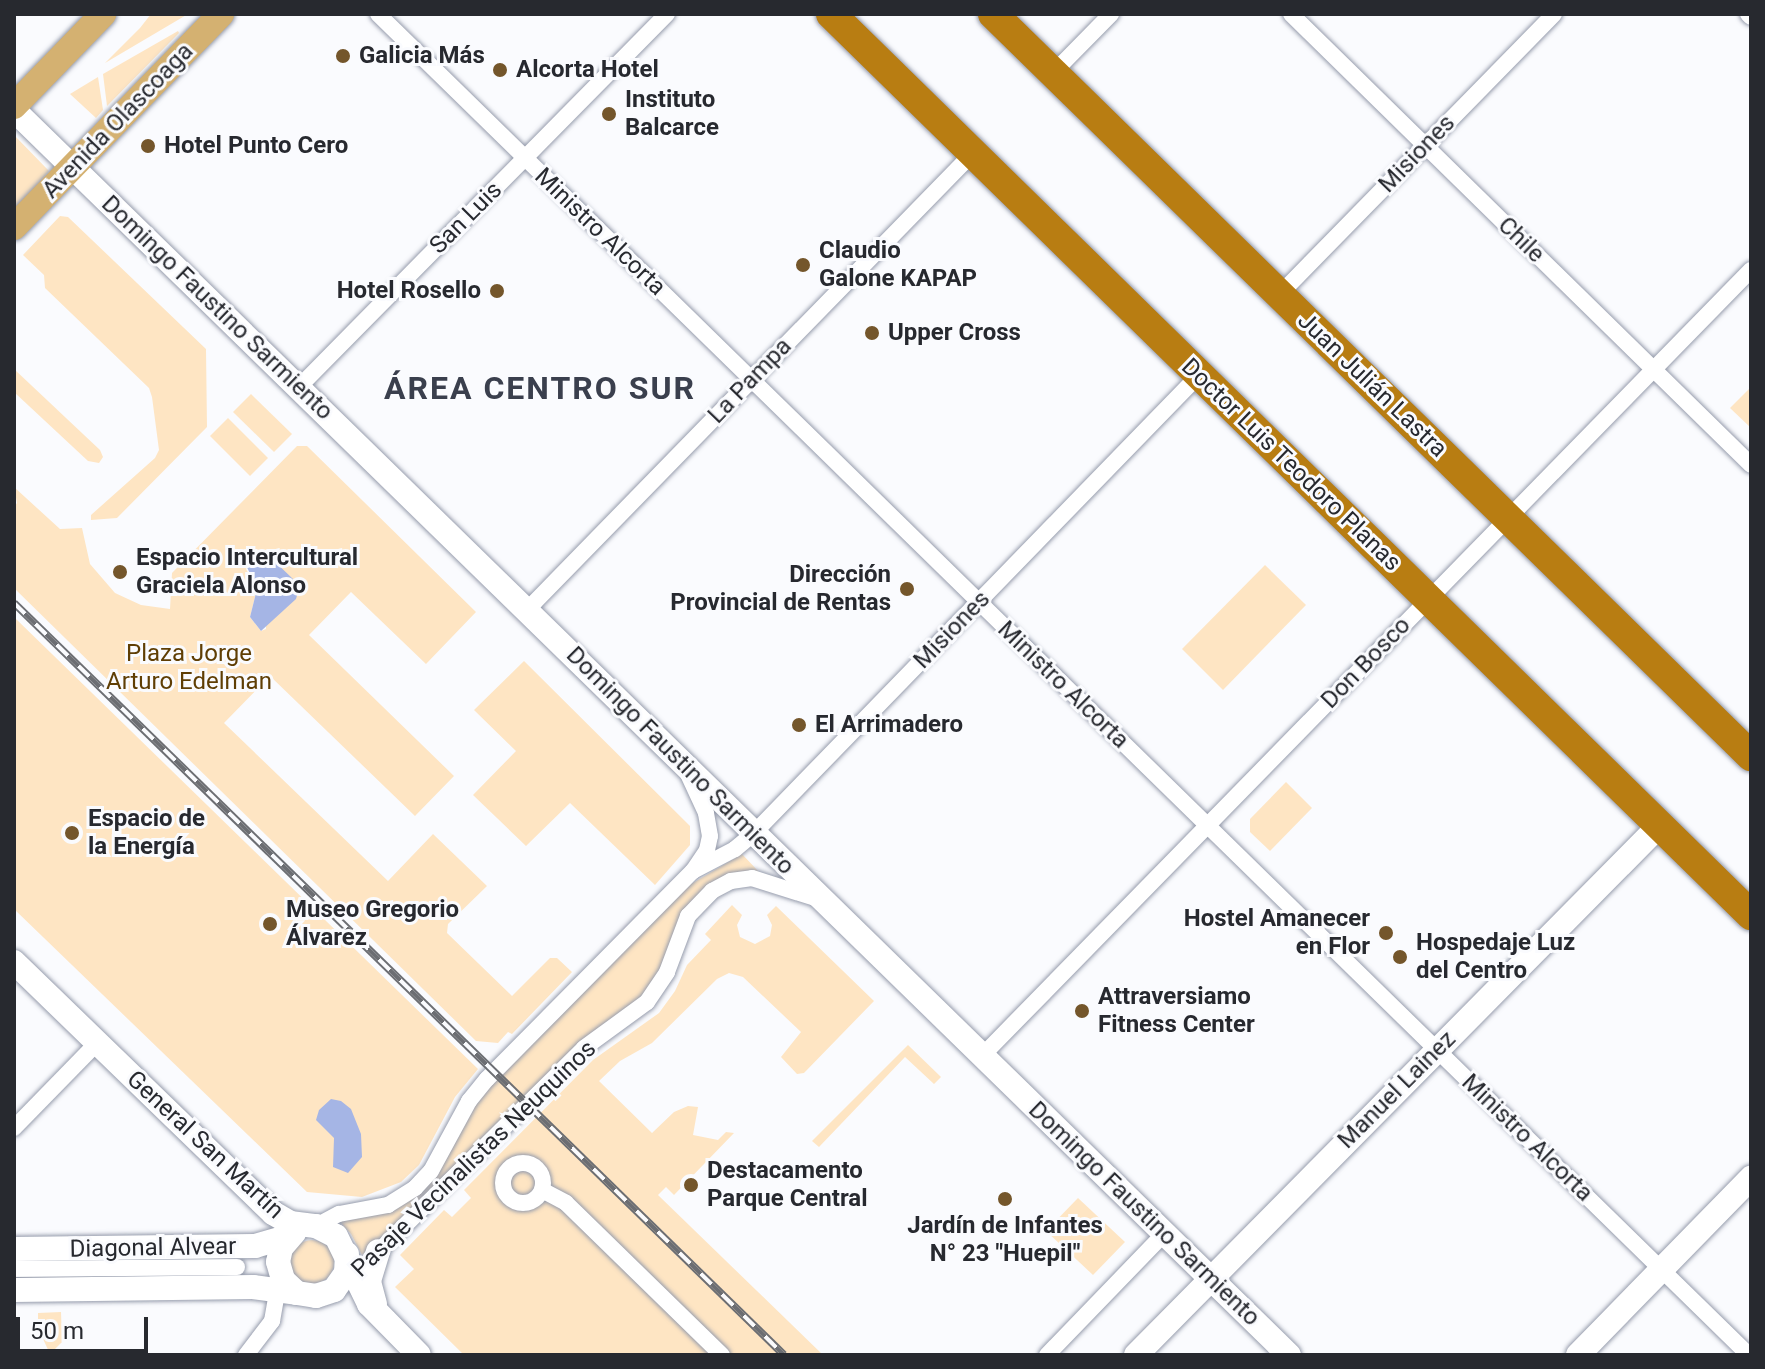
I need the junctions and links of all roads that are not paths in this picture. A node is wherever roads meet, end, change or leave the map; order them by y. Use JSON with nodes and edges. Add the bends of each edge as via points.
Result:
{"nodes":[{"id":1,"x":103,"y":14,"type":"edge"},
{"id":2,"x":221,"y":14,"type":"edge"},
{"id":3,"x":378,"y":14,"type":"edge"},
{"id":4,"x":667,"y":14,"type":"edge"},
{"id":5,"x":831,"y":14,"type":"edge"},
{"id":6,"x":993,"y":14,"type":"edge"},
{"id":7,"x":1111,"y":14,"type":"edge"},
{"id":8,"x":1291,"y":14,"type":"edge"},
{"id":9,"x":1554,"y":14,"type":"edge"},
{"id":10,"x":1053,"y":73,"type":"junction"},
{"id":11,"x":14,"y":108,"type":"edge"},
{"id":12,"x":1425,"y":146,"type":"junction"},
{"id":13,"x":973,"y":153,"type":"junction"},
{"id":14,"x":525,"y":158,"type":"junction"},
{"id":15,"x":73,"y":167,"type":"junction"},
{"id":16,"x":14,"y":227,"type":"edge"},
{"id":17,"x":1751,"y":270,"type":"edge"},
{"id":18,"x":1279,"y":295,"type":"junction"},
{"id":19,"x":1653,"y":369,"type":"junction"},
{"id":20,"x":1199,"y":375,"type":"junction"},
{"id":21,"x":751,"y":380,"type":"junction"},
{"id":22,"x":299,"y":387,"type":"junction"},
{"id":23,"x":1751,"y":465,"type":"edge"},
{"id":24,"x":1506,"y":517,"type":"junction"},
{"id":25,"x":1428,"y":599,"type":"junction"},
{"id":26,"x":979,"y":602,"type":"junction"},
{"id":27,"x":527,"y":610,"type":"junction"},
{"id":28,"x":1746,"y":742,"type":"edge"},
{"id":29,"x":681,"y":760,"type":"junction"},
{"id":30,"x":1207,"y":825,"type":"junction"},
{"id":31,"x":1659,"y":826,"type":"junction"},
{"id":32,"x":755,"y":832,"type":"junction"},
{"id":33,"x":693,"y":871,"type":"junction"},
{"id":34,"x":820,"y":900,"type":"junction"},
{"id":35,"x":1751,"y":915,"type":"edge"},
{"id":36,"x":14,"y":962,"type":"edge"},
{"id":37,"x":97,"y":1043,"type":"junction"},
{"id":38,"x":1437,"y":1050,"type":"junction"},
{"id":39,"x":981,"y":1057,"type":"junction"},
{"id":40,"x":14,"y":1128,"type":"edge"},
{"id":41,"x":1751,"y":1178,"type":"edge"},
{"id":42,"x":542,"y":1190,"type":"dead end"},
{"id":43,"x":304,"y":1230,"type":"junction"},
{"id":44,"x":1164,"y":1234,"type":"junction"},
{"id":45,"x":14,"y":1249,"type":"edge"},
{"id":46,"x":378,"y":1251,"type":"junction"},
{"id":47,"x":239,"y":1267,"type":"junction"},
{"id":48,"x":14,"y":1269,"type":"edge"},
{"id":49,"x":1662,"y":1270,"type":"junction"},
{"id":50,"x":1211,"y":1279,"type":"junction"},
{"id":51,"x":344,"y":1283,"type":"junction"},
{"id":52,"x":14,"y":1290,"type":"edge"},
{"id":53,"x":288,"y":1291,"type":"junction"},
{"id":54,"x":384,"y":1321,"type":"junction"},
{"id":55,"x":246,"y":1355,"type":"edge"},
{"id":56,"x":419,"y":1355,"type":"edge"},
{"id":57,"x":722,"y":1355,"type":"edge"},
{"id":58,"x":1047,"y":1355,"type":"edge"},
{"id":59,"x":1136,"y":1355,"type":"edge"},
{"id":60,"x":1289,"y":1355,"type":"edge"},
{"id":61,"x":1578,"y":1355,"type":"edge"},
{"id":62,"x":1749,"y":1355,"type":"edge"}],
"edges":[{"from":1,"to":11,"type":"main road"},
{"from":2,"to":15,"type":"main road","name":"Avenida Olascoaga"},
{"from":3,"to":14,"type":"street","name":"Ministro Alcorta"},
{"from":4,"to":14,"type":"street","name":"San Luis"},
{"from":5,"to":13,"type":"highway","name":"Doctor Luis Teodoro Planas"},
{"from":6,"to":10,"type":"highway","name":"Juan Julián Lastra"},
{"from":7,"to":10,"type":"street"},
{"from":8,"to":12,"type":"street","name":"Chile"},
{"from":9,"to":12,"type":"street","name":"Misiones"},
{"from":10,"to":18,"type":"highway","name":"Juan Julián Lastra"},
{"from":11,"to":15,"type":"main road","name":"Domingo Faustino Sarmiento"},
{"from":12,"to":18,"type":"street","name":"Misiones"},
{"from":12,"to":19,"type":"street","name":"Chile"},
{"from":13,"to":20,"type":"highway","name":"Doctor Luis Teodoro Planas"},
{"from":13,"to":21,"type":"street","name":"La Pampa"},
{"from":14,"to":21,"type":"street","name":"Ministro Alcorta"},
{"from":14,"to":22,"type":"street","name":"San Luis"},
{"from":15,"to":16,"type":"main road","name":"Avenida Olascoaga"},
{"from":15,"to":22,"type":"main road","name":"Domingo Faustino Sarmiento"},
{"from":17,"to":19,"type":"street","name":"Don Bosco"},
{"from":18,"to":24,"type":"highway","name":"Juan Julián Lastra"},
{"from":19,"to":23,"type":"street","name":"Chile"},
{"from":19,"to":24,"type":"street","name":"Don Bosco"},
{"from":20,"to":25,"type":"highway","name":"Doctor Luis Teodoro Planas"},
{"from":20,"to":26,"type":"street","name":"Misiones"},
{"from":21,"to":26,"type":"street","name":"Ministro Alcorta"},
{"from":21,"to":27,"type":"street","name":"La Pampa"},
{"from":22,"to":27,"type":"main road","name":"Domingo Faustino Sarmiento"},
{"from":24,"to":25,"type":"street","name":"Don Bosco"},
{"from":24,"to":28,"type":"highway","name":"Juan Julián Lastra"},
{"from":25,"to":30,"type":"street","name":"Don Bosco"},
{"from":25,"to":31,"type":"highway","name":"Doctor Luis Teodoro Planas"},
{"from":26,"to":30,"type":"street","name":"Ministro Alcorta"},
{"from":26,"to":32,"type":"street","name":"Misiones"},
{"from":27,"to":29,"type":"main road","name":"Domingo Faustino Sarmiento"},
{"from":29,"to":32,"type":"main road","name":"Domingo Faustino Sarmiento"},
{"from":29,"to":33,"type":"street","name":"Pasaje Vecinalistas Neuquinos","via":[[710,828],[707,850]]},
{"from":30,"to":38,"type":"street","name":"Ministro Alcorta"},
{"from":30,"to":39,"type":"street","name":"Don Bosco"},
{"from":31,"to":35,"type":"highway","name":"Doctor Luis Teodoro Planas"},
{"from":31,"to":38,"type":"main road","name":"Manuel Lainez"},
{"from":32,"to":33,"type":"street","name":"Misiones"},
{"from":32,"to":34,"type":"main road","name":"Domingo Faustino Sarmiento"},
{"from":33,"to":43,"type":"street","name":"Pasaje Vecinalistas Neuquinos","via":[[487,1079],[423,1180],[388,1205],[339,1214]]},
{"from":34,"to":39,"type":"main road","name":"Domingo Faustino Sarmiento"},
{"from":34,"to":46,"type":"street","name":"Pasaje Vecinalistas Neuquinos","via":[[752,878],[712,891],[684,922],[667,972],[652,996],[584,1048]]},
{"from":36,"to":37,"type":"main road","name":"General San Martín"},
{"from":37,"to":40,"type":"street"},
{"from":37,"to":43,"type":"main road","name":"General San Martín","via":[[273,1213]]},
{"from":38,"to":49,"type":"street","name":"Ministro Alcorta"},
{"from":38,"to":50,"type":"main road","name":"Manuel Lainez"},
{"from":39,"to":44,"type":"main road","name":"Domingo Faustino Sarmiento"},
{"from":41,"to":49,"type":"main road"},
{"from":42,"to":57,"type":"street","via":[[566,1203]]},
{"from":43,"to":47,"type":"main road","name":"Diagonal Alvear","via":[[271,1244]]},
{"from":43,"to":51,"type":"main road","name":"General San Martín","via":[[336,1236],[346,1253]]},
{"from":43,"to":53,"type":"main road","via":[[281,1248],[278,1262]]},
{"from":44,"to":50,"type":"main road","name":"Domingo Faustino Sarmiento"},
{"from":44,"to":58,"type":"street"},
{"from":45,"to":47,"type":"main road","name":"Diagonal Alvear"},
{"from":46,"to":51,"type":"street","name":"Pasaje Vecinalistas Neuquinos"},
{"from":46,"to":54,"type":"main road","via":[[370,1288]]},
{"from":47,"to":48,"type":"street"},
{"from":47,"to":52,"type":"main road","name":"Diagonal Alvear"},
{"from":47,"to":53,"type":"main road","name":"Diagonal Alvear"},
{"from":49,"to":61,"type":"main road"},
{"from":49,"to":62,"type":"street","name":"Ministro Alcorta"},
{"from":50,"to":59,"type":"main road","name":"Manuel Lainez"},
{"from":50,"to":60,"type":"main road","name":"Domingo Faustino Sarmiento"},
{"from":51,"to":53,"type":"main road","name":"Diagonal Alvear","via":[[316,1296]]},
{"from":51,"to":54,"type":"main road","via":[[362,1294]]},
{"from":53,"to":55,"type":"street"},
{"from":54,"to":56,"type":"main road"}]}
